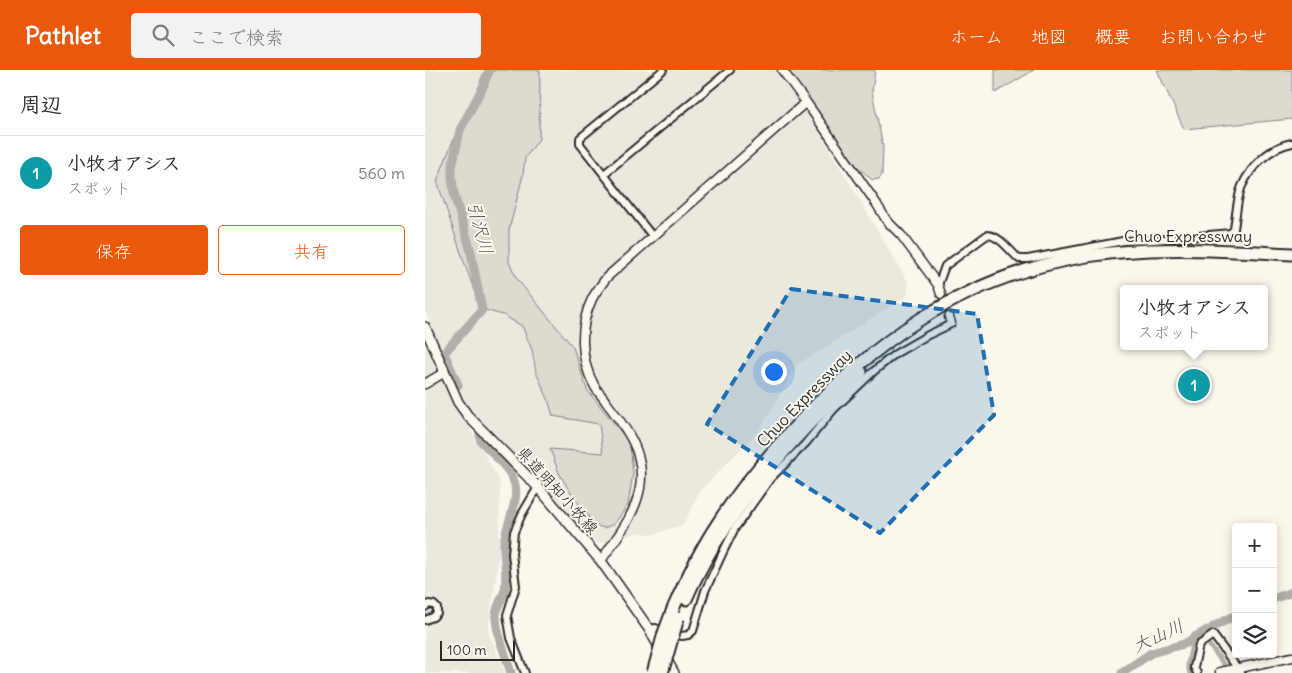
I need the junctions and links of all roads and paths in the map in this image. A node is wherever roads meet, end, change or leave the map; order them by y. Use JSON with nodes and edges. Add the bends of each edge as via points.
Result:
{"nodes":[{"id":1,"x":663,"y":70,"type":"edge"},
{"id":2,"x":731,"y":70,"type":"edge"},
{"id":3,"x":782,"y":70,"type":"edge"},
{"id":4,"x":806,"y":102,"type":"junction"},
{"id":5,"x":1292,"y":144,"type":"edge"},
{"id":6,"x":603,"y":174,"type":"junction"},
{"id":7,"x":653,"y":237,"type":"junction"},
{"id":8,"x":1292,"y":254,"type":"edge"},
{"id":9,"x":1292,"y":262,"type":"edge"},
{"id":10,"x":938,"y":285,"type":"junction"},
{"id":11,"x":941,"y":294,"type":"dead end"},
{"id":12,"x":950,"y":320,"type":"dead end"},
{"id":13,"x":425,"y":327,"type":"edge"},
{"id":14,"x":445,"y":372,"type":"junction"},
{"id":15,"x":425,"y":384,"type":"edge"},
{"id":16,"x":538,"y":487,"type":"junction"},
{"id":17,"x":601,"y":561,"type":"junction"},
{"id":18,"x":425,"y":607,"type":"edge"},
{"id":19,"x":675,"y":613,"type":"junction"},
{"id":20,"x":425,"y":620,"type":"edge"},
{"id":21,"x":649,"y":629,"type":"junction"},
{"id":22,"x":1292,"y":657,"type":"edge"},
{"id":23,"x":1239,"y":670,"type":"edge"},
{"id":24,"x":1217,"y":672,"type":"edge"},
{"id":25,"x":525,"y":673,"type":"edge"},
{"id":26,"x":653,"y":673,"type":"edge"},
{"id":27,"x":662,"y":673,"type":"edge"},
{"id":28,"x":674,"y":673,"type":"edge"},
{"id":29,"x":1197,"y":673,"type":"edge"}],
"edges":[{"from":1,"to":6,"type":"street","via":[[580,138],[580,144]]},
{"from":2,"to":6,"type":"street"},
{"from":3,"to":4,"type":"street"},
{"from":4,"to":7,"type":"street"},
{"from":4,"to":10,"type":"street","via":[[887,221]]},
{"from":5,"to":10,"type":"street","via":[[1280,146],[1268,154],[1248,176],[1241,187],[1231,233],[1123,240],[1028,259],[1019,259],[989,234],[945,266]]},
{"from":6,"to":7,"type":"street"},
{"from":7,"to":17,"type":"street","via":[[607,277],[585,318],[585,364],[595,387],[630,434],[641,470],[635,505],[627,523]]},
{"from":8,"to":19,"type":"highway","name":"Chuo Expressway","via":[[1199,249],[1146,250],[1075,258],[990,283],[931,312],[864,360],[786,437],[718,522],[697,557]]},
{"from":9,"to":19,"type":"highway","name":"Chuo Expressway","via":[[1199,257],[1084,264],[993,290],[935,318],[868,366],[791,443],[725,528]]},
{"from":10,"to":11,"type":"street"},
{"from":12,"to":21,"type":"street","via":[[947,326],[895,354],[874,371],[770,479],[735,528],[705,591],[693,631],[682,636]]},
{"from":13,"to":14,"type":"main road","name":"県道明知小牧線"},
{"from":14,"to":15,"type":"street"},
{"from":14,"to":16,"type":"main road","name":"県道明知小牧線","via":[[468,416]]},
{"from":16,"to":17,"type":"main road","name":"県道明知小牧線"},
{"from":16,"to":25,"type":"street","via":[[515,532],[512,554],[516,586],[507,616],[511,638]]},
{"from":17,"to":21,"type":"main road","name":"県道明知小牧線"},
{"from":18,"to":20,"type":"street","via":[[429,604],[437,608],[433,617]]},
{"from":19,"to":26,"type":"highway","name":"Chuo Expressway","bridge":true,"via":[[664,633]]},
{"from":19,"to":27,"type":"highway","name":"Chuo Expressway","bridge":true},
{"from":21,"to":28,"type":"main road","name":"県道明知小牧線"},
{"from":22,"to":23,"type":"street"},
{"from":23,"to":24,"type":"street"},
{"from":23,"to":29,"type":"street","via":[[1213,635],[1199,645],[1194,667]]}]}
